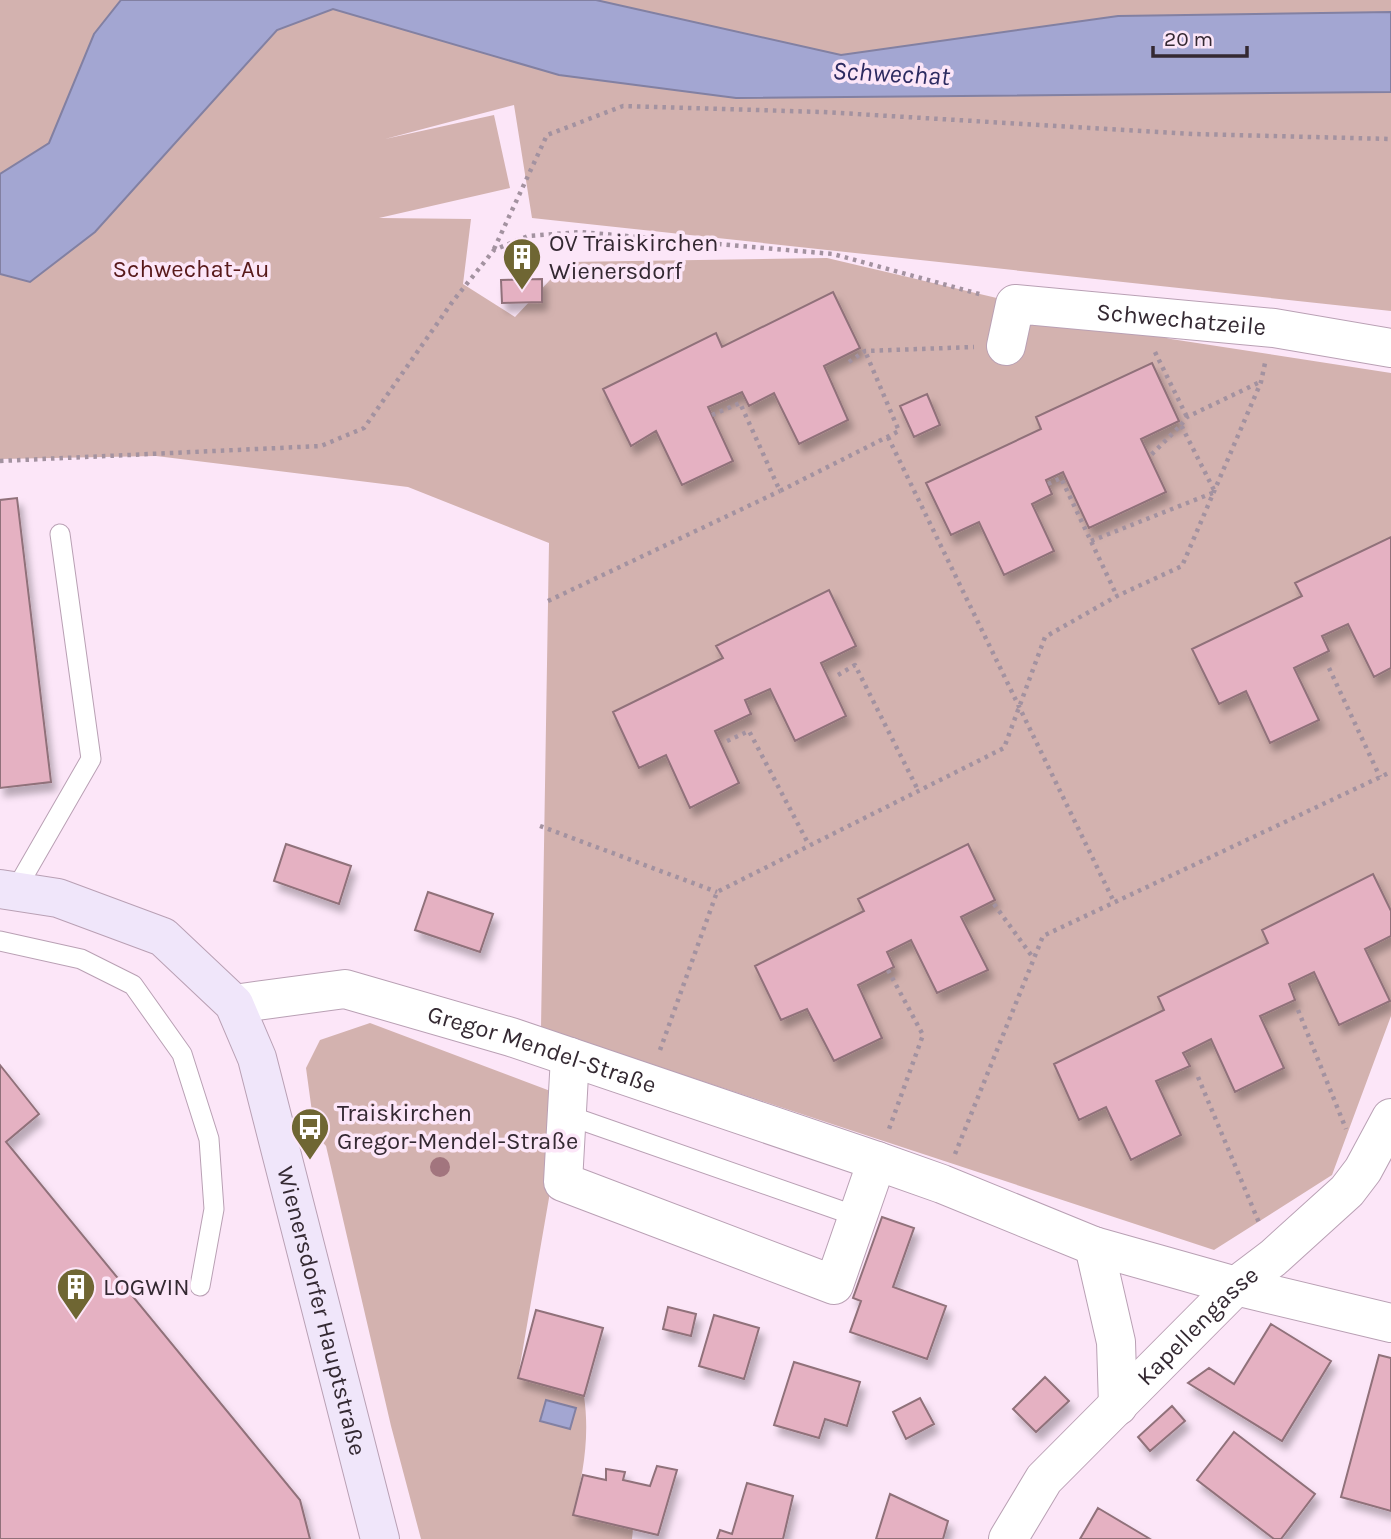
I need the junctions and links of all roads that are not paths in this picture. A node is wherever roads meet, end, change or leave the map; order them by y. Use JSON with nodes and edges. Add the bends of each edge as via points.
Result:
{"nodes":[{"id":1,"x":1006,"y":346,"type":"road end"},
{"id":2,"x":1391,"y":348,"type":"edge"},
{"id":3,"x":60,"y":534,"type":"dead end"},
{"id":4,"x":7,"y":890,"type":"edge"},
{"id":5,"x":0,"y":941,"type":"edge"},
{"id":6,"x":234,"y":1004,"type":"junction"},
{"id":7,"x":570,"y":1058,"type":"junction"},
{"id":8,"x":567,"y":1115,"type":"junction"},
{"id":9,"x":1391,"y":1118,"type":"edge"},
{"id":10,"x":877,"y":1161,"type":"junction"},
{"id":11,"x":856,"y":1216,"type":"junction"},
{"id":12,"x":1094,"y":1246,"type":"junction"},
{"id":13,"x":200,"y":1286,"type":"dead end"},
{"id":14,"x":1236,"y":1286,"type":"junction"},
{"id":15,"x":1391,"y":1323,"type":"edge"},
{"id":16,"x":1118,"y":1406,"type":"junction"},
{"id":17,"x":380,"y":1539,"type":"edge"},
{"id":18,"x":1009,"y":1539,"type":"edge"}],
"edges":[{"from":1,"to":2,"type":"street","name":"Schwechatzeile","via":[[1016,304],[1274,328]]},
{"from":3,"to":4,"type":"lane","via":[[91,759]]},
{"from":4,"to":6,"type":"street","via":[[58,898],[163,937]]},
{"from":5,"to":13,"type":"lane","via":[[81,959],[133,985],[182,1054],[209,1139],[214,1209]]},
{"from":6,"to":7,"type":"street","name":"Gregor Mendel-Straße","via":[[345,989]]},
{"from":6,"to":17,"type":"street","name":"Wienersdorfer Hauptstraße","via":[[257,1058]]},
{"from":7,"to":8,"type":"street"},
{"from":7,"to":10,"type":"street","name":"Gregor Mendel-Straße"},
{"from":8,"to":11,"type":"lane"},
{"from":8,"to":11,"type":"street","via":[[563,1182],[834,1285]]},
{"from":9,"to":14,"type":"street","name":"Kapellengasse","via":[[1347,1191]]},
{"from":10,"to":11,"type":"street"},
{"from":10,"to":12,"type":"street","name":"Gregor Mendel-Straße"},
{"from":12,"to":14,"type":"street","name":"Gregor Mendel-Straße"},
{"from":12,"to":16,"type":"street","via":[[1116,1342]]},
{"from":14,"to":15,"type":"street","name":"Gregor Mendel-Straße"},
{"from":14,"to":16,"type":"street","name":"Kapellengasse"},
{"from":16,"to":18,"type":"street","name":"Kapellengasse","via":[[1044,1479]]}]}
